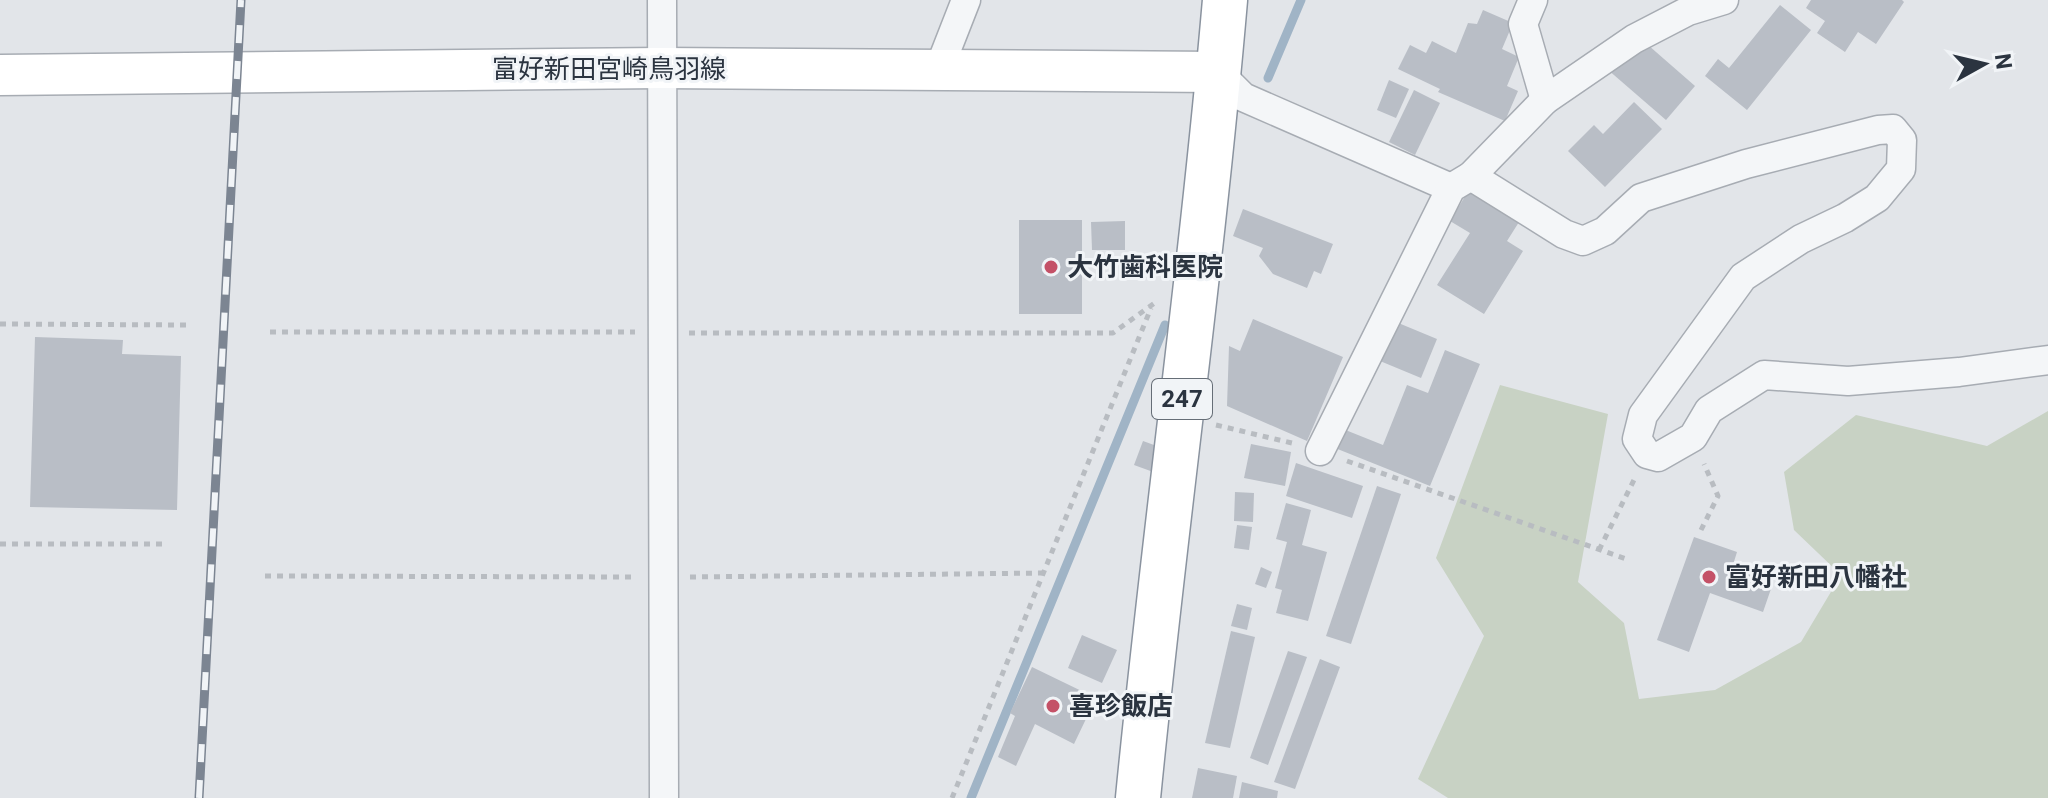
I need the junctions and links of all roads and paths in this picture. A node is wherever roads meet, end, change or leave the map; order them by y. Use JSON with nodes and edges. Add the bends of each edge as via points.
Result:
{"nodes":[{"id":1,"x":662,"y":0,"type":"edge"},
{"id":2,"x":966,"y":0,"type":"edge"},
{"id":3,"x":1225,"y":0,"type":"edge"},
{"id":4,"x":1533,"y":0,"type":"edge"},
{"id":5,"x":1724,"y":0,"type":"edge"},
{"id":6,"x":661,"y":68,"type":"junction"},
{"id":7,"x":939,"y":69,"type":"junction"},
{"id":8,"x":1218,"y":72,"type":"junction"},
{"id":9,"x":0,"y":75,"type":"edge"},
{"id":10,"x":1545,"y":100,"type":"junction"},
{"id":11,"x":1461,"y":182,"type":"junction"},
{"id":12,"x":1161,"y":297,"type":"dead end"},
{"id":13,"x":1151,"y":307,"type":"junction"},
{"id":14,"x":0,"y":324,"type":"edge"},
{"id":15,"x":189,"y":325,"type":"dead end"},
{"id":16,"x":270,"y":332,"type":"dead end"},
{"id":17,"x":662,"y":332,"type":"junction"},
{"id":18,"x":2048,"y":360,"type":"edge"},
{"id":19,"x":1179,"y":420,"type":"junction"},
{"id":20,"x":1693,"y":437,"type":"junction"},
{"id":21,"x":1320,"y":451,"type":"junction"},
{"id":22,"x":1647,"y":454,"type":"junction"},
{"id":23,"x":1701,"y":530,"type":"dead end"},
{"id":24,"x":0,"y":544,"type":"edge"},
{"id":25,"x":168,"y":544,"type":"dead end"},
{"id":26,"x":1599,"y":550,"type":"junction"},
{"id":27,"x":1629,"y":560,"type":"dead end"},
{"id":28,"x":1044,"y":573,"type":"junction"},
{"id":29,"x":265,"y":576,"type":"dead end"},
{"id":30,"x":662,"y":577,"type":"junction"},
{"id":31,"x":664,"y":798,"type":"edge"},
{"id":32,"x":952,"y":798,"type":"edge"},
{"id":33,"x":1138,"y":798,"type":"edge"}],
"edges":[{"from":1,"to":6,"type":"street"},
{"from":2,"to":7,"type":"street"},
{"from":3,"to":8,"type":"highway","number":"247"},
{"from":4,"to":10,"type":"street","via":[[1523,24]]},
{"from":5,"to":10,"type":"street","via":[[1688,11],[1634,39]]},
{"from":6,"to":7,"type":"main road","name":"富好新田宮崎鳥羽線"},
{"from":6,"to":9,"type":"main road","name":"富好新田宮崎鳥羽線"},
{"from":6,"to":17,"type":"street"},
{"from":7,"to":8,"type":"main road","name":"富好新田宮崎鳥羽線"},
{"from":8,"to":11,"type":"street","via":[[1243,97]]},
{"from":8,"to":19,"type":"highway","number":"247"},
{"from":10,"to":11,"type":"street"},
{"from":11,"to":21,"type":"street"},
{"from":11,"to":22,"type":"street","via":[[1583,241],[1605,231],[1641,198],[1746,164],[1878,130],[1893,129],[1902,140],[1901,169],[1877,198],[1743,277],[1643,415],[1637,439]]},
{"from":12,"to":13,"type":"path"},
{"from":13,"to":17,"type":"path","via":[[1113,333]]},
{"from":13,"to":28,"type":"path"},
{"from":14,"to":15,"type":"path"},
{"from":16,"to":17,"type":"path"},
{"from":17,"to":30,"type":"street"},
{"from":18,"to":20,"type":"street","via":[[1848,381],[1764,375],[1709,410]]},
{"from":19,"to":21,"type":"path","via":[[1240,429]]},
{"from":19,"to":33,"type":"highway","number":"247"},
{"from":20,"to":22,"type":"street","via":[[1658,457]]},
{"from":20,"to":23,"type":"path","via":[[1718,496]]},
{"from":21,"to":26,"type":"path"},
{"from":22,"to":26,"type":"path"},
{"from":24,"to":25,"type":"path"},
{"from":26,"to":27,"type":"path"},
{"from":28,"to":30,"type":"path"},
{"from":28,"to":32,"type":"path"},
{"from":29,"to":30,"type":"path"},
{"from":30,"to":31,"type":"street"}]}
